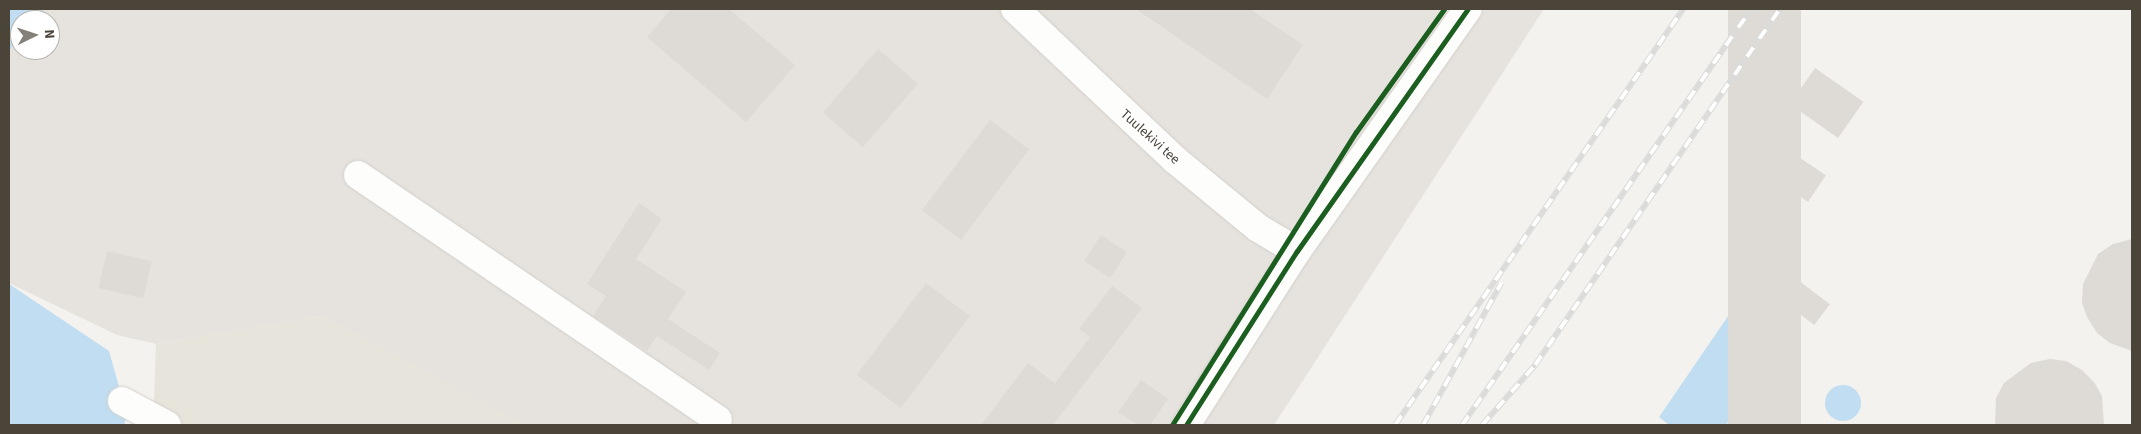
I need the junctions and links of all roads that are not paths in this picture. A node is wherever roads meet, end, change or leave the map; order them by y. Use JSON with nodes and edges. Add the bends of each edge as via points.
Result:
{"nodes":[{"id":1,"x":1015,"y":9,"type":"edge"},
{"id":2,"x":1468,"y":9,"type":"edge"},
{"id":3,"x":358,"y":176,"type":"dead end"},
{"id":4,"x":1297,"y":251,"type":"junction"},
{"id":5,"x":122,"y":401,"type":"dead end"},
{"id":6,"x":718,"y":420,"type":"dead end"},
{"id":7,"x":167,"y":425,"type":"edge"},
{"id":8,"x":1186,"y":425,"type":"edge"}],
"edges":[{"from":1,"to":4,"type":"street","name":"Tuulekivi tee","via":[[1174,159],[1258,228]]},
{"from":2,"to":4,"type":"street"},
{"from":3,"to":6,"type":"street"},
{"from":4,"to":8,"type":"street"},
{"from":5,"to":7,"type":"street"}]}
